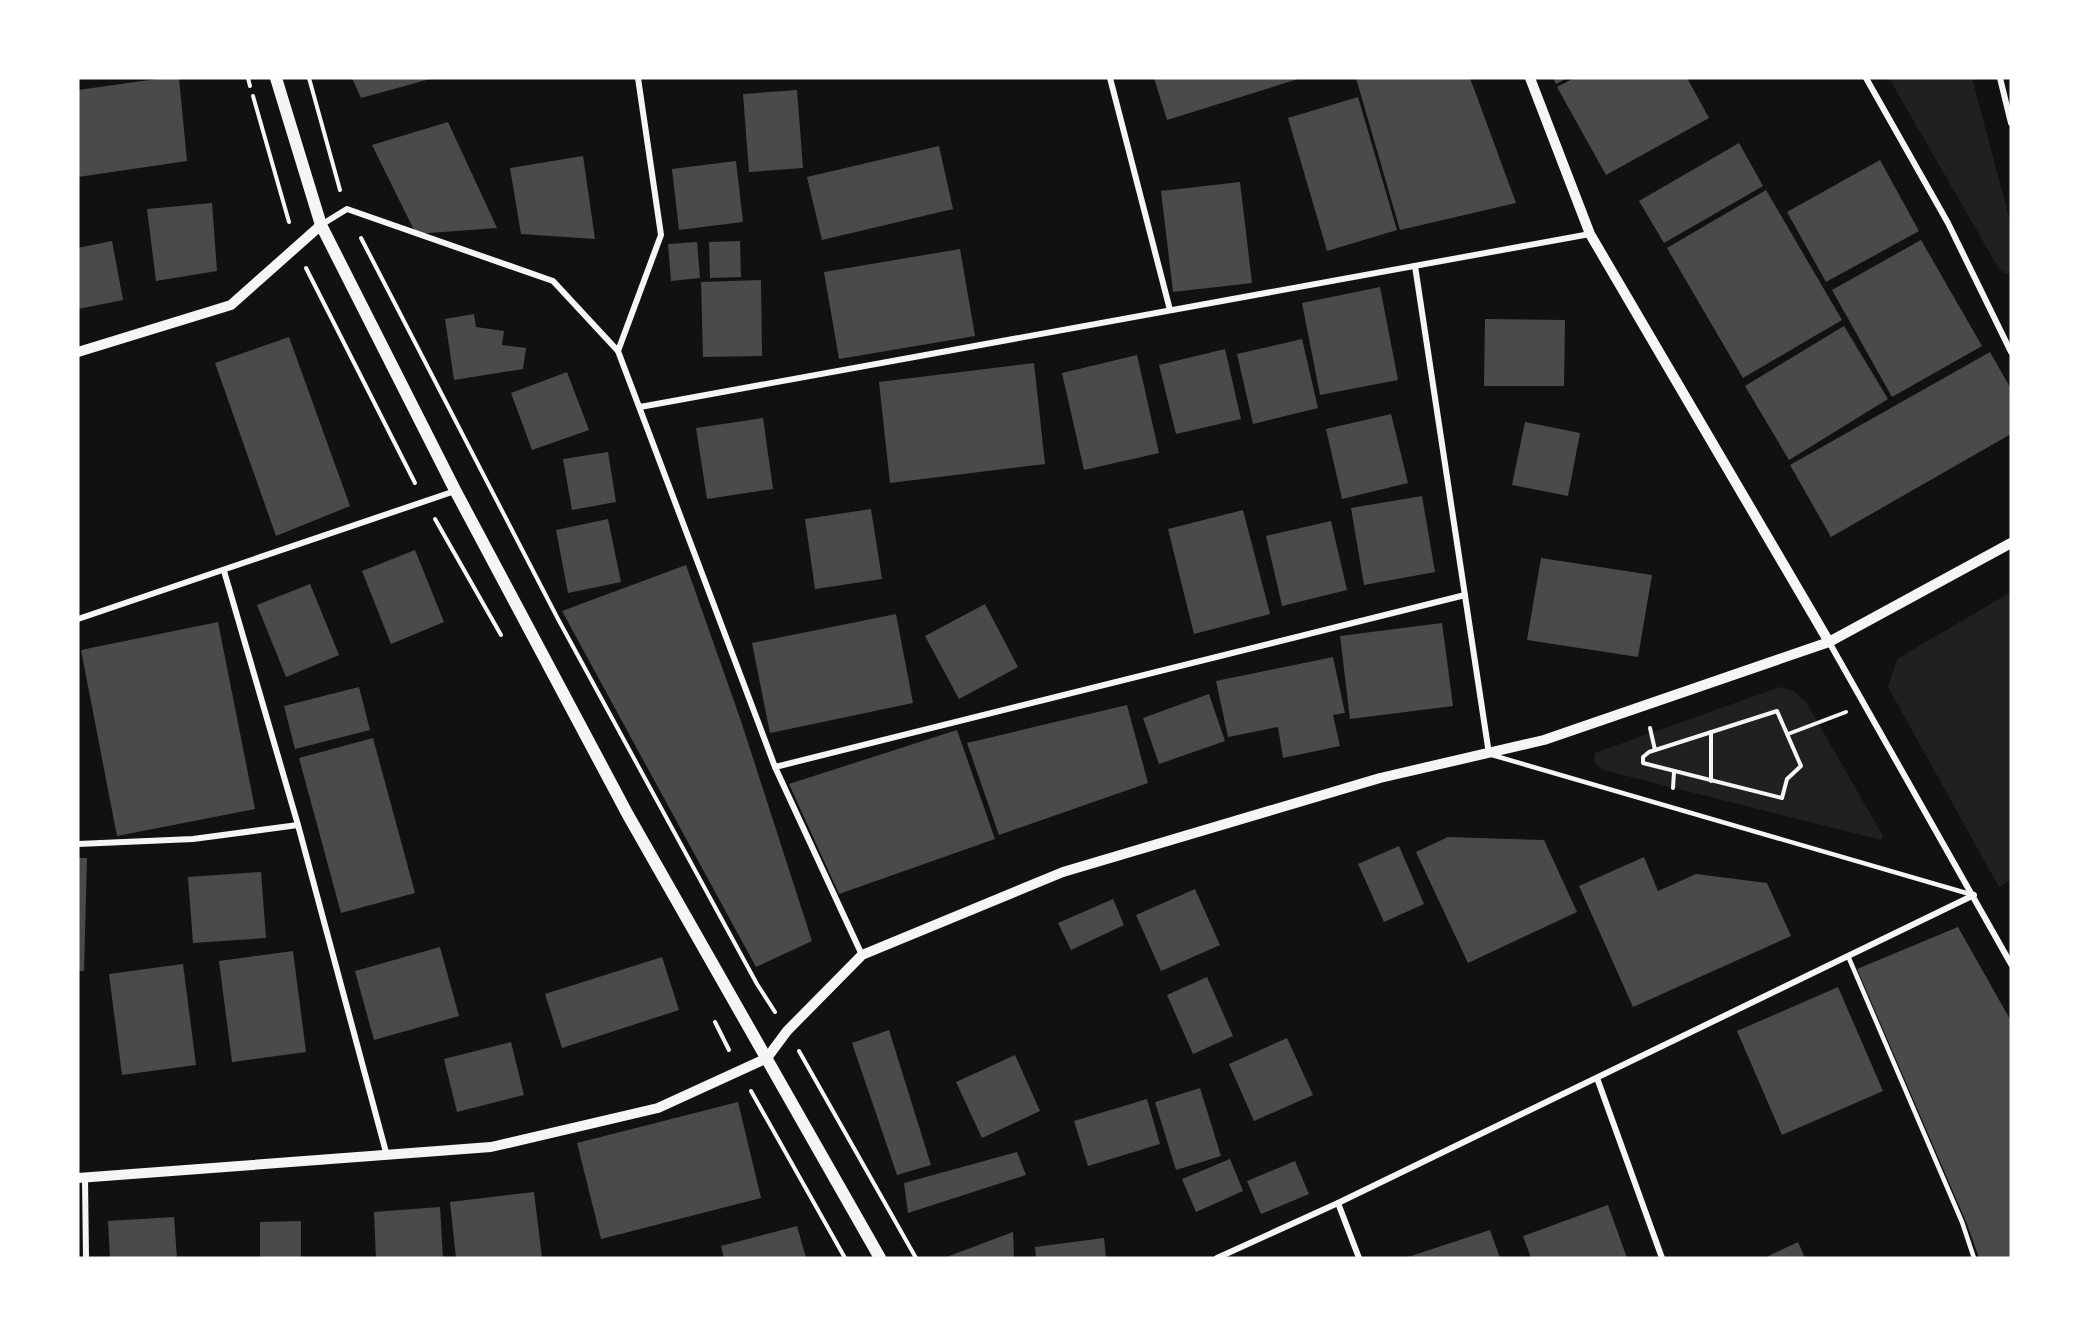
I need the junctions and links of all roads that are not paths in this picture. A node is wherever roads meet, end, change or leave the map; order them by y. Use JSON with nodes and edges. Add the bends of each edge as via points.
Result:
{"nodes":[{"id":1,"x":276,"y":78,"type":"edge"},
{"id":2,"x":638,"y":78,"type":"edge"},
{"id":3,"x":1110,"y":78,"type":"edge"},
{"id":4,"x":1530,"y":78,"type":"edge"},
{"id":5,"x":1866,"y":78,"type":"edge"},
{"id":6,"x":2000,"y":78,"type":"edge"},
{"id":7,"x":2011,"y":123,"type":"edge"},
{"id":8,"x":321,"y":225,"type":"junction"},
{"id":9,"x":1590,"y":234,"type":"junction"},
{"id":10,"x":1415,"y":266,"type":"junction"},
{"id":11,"x":1170,"y":310,"type":"junction"},
{"id":12,"x":618,"y":351,"type":"junction"},
{"id":13,"x":78,"y":352,"type":"edge"},
{"id":14,"x":2011,"y":352,"type":"edge"},
{"id":15,"x":640,"y":407,"type":"junction"},
{"id":16,"x":456,"y":490,"type":"junction"},
{"id":17,"x":2011,"y":543,"type":"edge"},
{"id":18,"x":224,"y":571,"type":"junction"},
{"id":19,"x":1465,"y":595,"type":"junction"},
{"id":20,"x":78,"y":619,"type":"edge"},
{"id":21,"x":1829,"y":642,"type":"junction"},
{"id":22,"x":1489,"y":754,"type":"junction"},
{"id":23,"x":775,"y":767,"type":"junction"},
{"id":24,"x":298,"y":825,"type":"junction"},
{"id":25,"x":78,"y":844,"type":"edge"},
{"id":26,"x":1974,"y":895,"type":"junction"},
{"id":27,"x":862,"y":955,"type":"junction"},
{"id":28,"x":1848,"y":956,"type":"junction"},
{"id":29,"x":2011,"y":964,"type":"edge"},
{"id":30,"x":767,"y":1058,"type":"junction"},
{"id":31,"x":1597,"y":1078,"type":"junction"},
{"id":32,"x":387,"y":1156,"type":"junction"},
{"id":33,"x":82,"y":1178,"type":"edge"},
{"id":34,"x":1338,"y":1203,"type":"junction"},
{"id":35,"x":86,"y":1258,"type":"edge"},
{"id":36,"x":880,"y":1258,"type":"edge"},
{"id":37,"x":1217,"y":1258,"type":"edge"},
{"id":38,"x":1359,"y":1258,"type":"edge"},
{"id":39,"x":1662,"y":1258,"type":"edge"},
{"id":40,"x":1974,"y":1258,"type":"edge"}],
"edges":[{"from":1,"to":8,"type":"main road"},
{"from":2,"to":12,"type":"street","via":[[661,235]]},
{"from":3,"to":11,"type":"street"},
{"from":4,"to":9,"type":"street"},
{"from":5,"to":14,"type":"street","via":[[1948,223]]},
{"from":6,"to":7,"type":"street"},
{"from":8,"to":12,"type":"street","via":[[347,209],[553,281]]},
{"from":8,"to":13,"type":"street","via":[[231,305]]},
{"from":8,"to":16,"type":"main road"},
{"from":9,"to":10,"type":"street"},
{"from":9,"to":21,"type":"street"},
{"from":10,"to":11,"type":"street"},
{"from":10,"to":19,"type":"street"},
{"from":11,"to":15,"type":"street"},
{"from":12,"to":15,"type":"street"},
{"from":15,"to":23,"type":"street"},
{"from":16,"to":18,"type":"street"},
{"from":16,"to":30,"type":"main road","via":[[628,814]]},
{"from":17,"to":21,"type":"street"},
{"from":18,"to":20,"type":"street"},
{"from":18,"to":24,"type":"street"},
{"from":19,"to":22,"type":"street"},
{"from":19,"to":23,"type":"street"},
{"from":21,"to":22,"type":"street","via":[[1544,740]]},
{"from":21,"to":26,"type":"street"},
{"from":22,"to":26,"type":"lane"},
{"from":22,"to":27,"type":"street","via":[[1380,778],[1064,872]]},
{"from":23,"to":27,"type":"street"},
{"from":24,"to":25,"type":"street","via":[[193,839]]},
{"from":24,"to":32,"type":"street"},
{"from":26,"to":28,"type":"street"},
{"from":26,"to":29,"type":"street"},
{"from":27,"to":30,"type":"street","via":[[787,1031]]},
{"from":28,"to":31,"type":"street"},
{"from":28,"to":40,"type":"lane"},
{"from":30,"to":32,"type":"street","via":[[658,1108],[490,1147]]},
{"from":30,"to":36,"type":"main road"},
{"from":31,"to":34,"type":"street"},
{"from":31,"to":39,"type":"street"},
{"from":32,"to":33,"type":"street"},
{"from":33,"to":35,"type":"street"},
{"from":34,"to":37,"type":"street"},
{"from":34,"to":38,"type":"street"}]}
